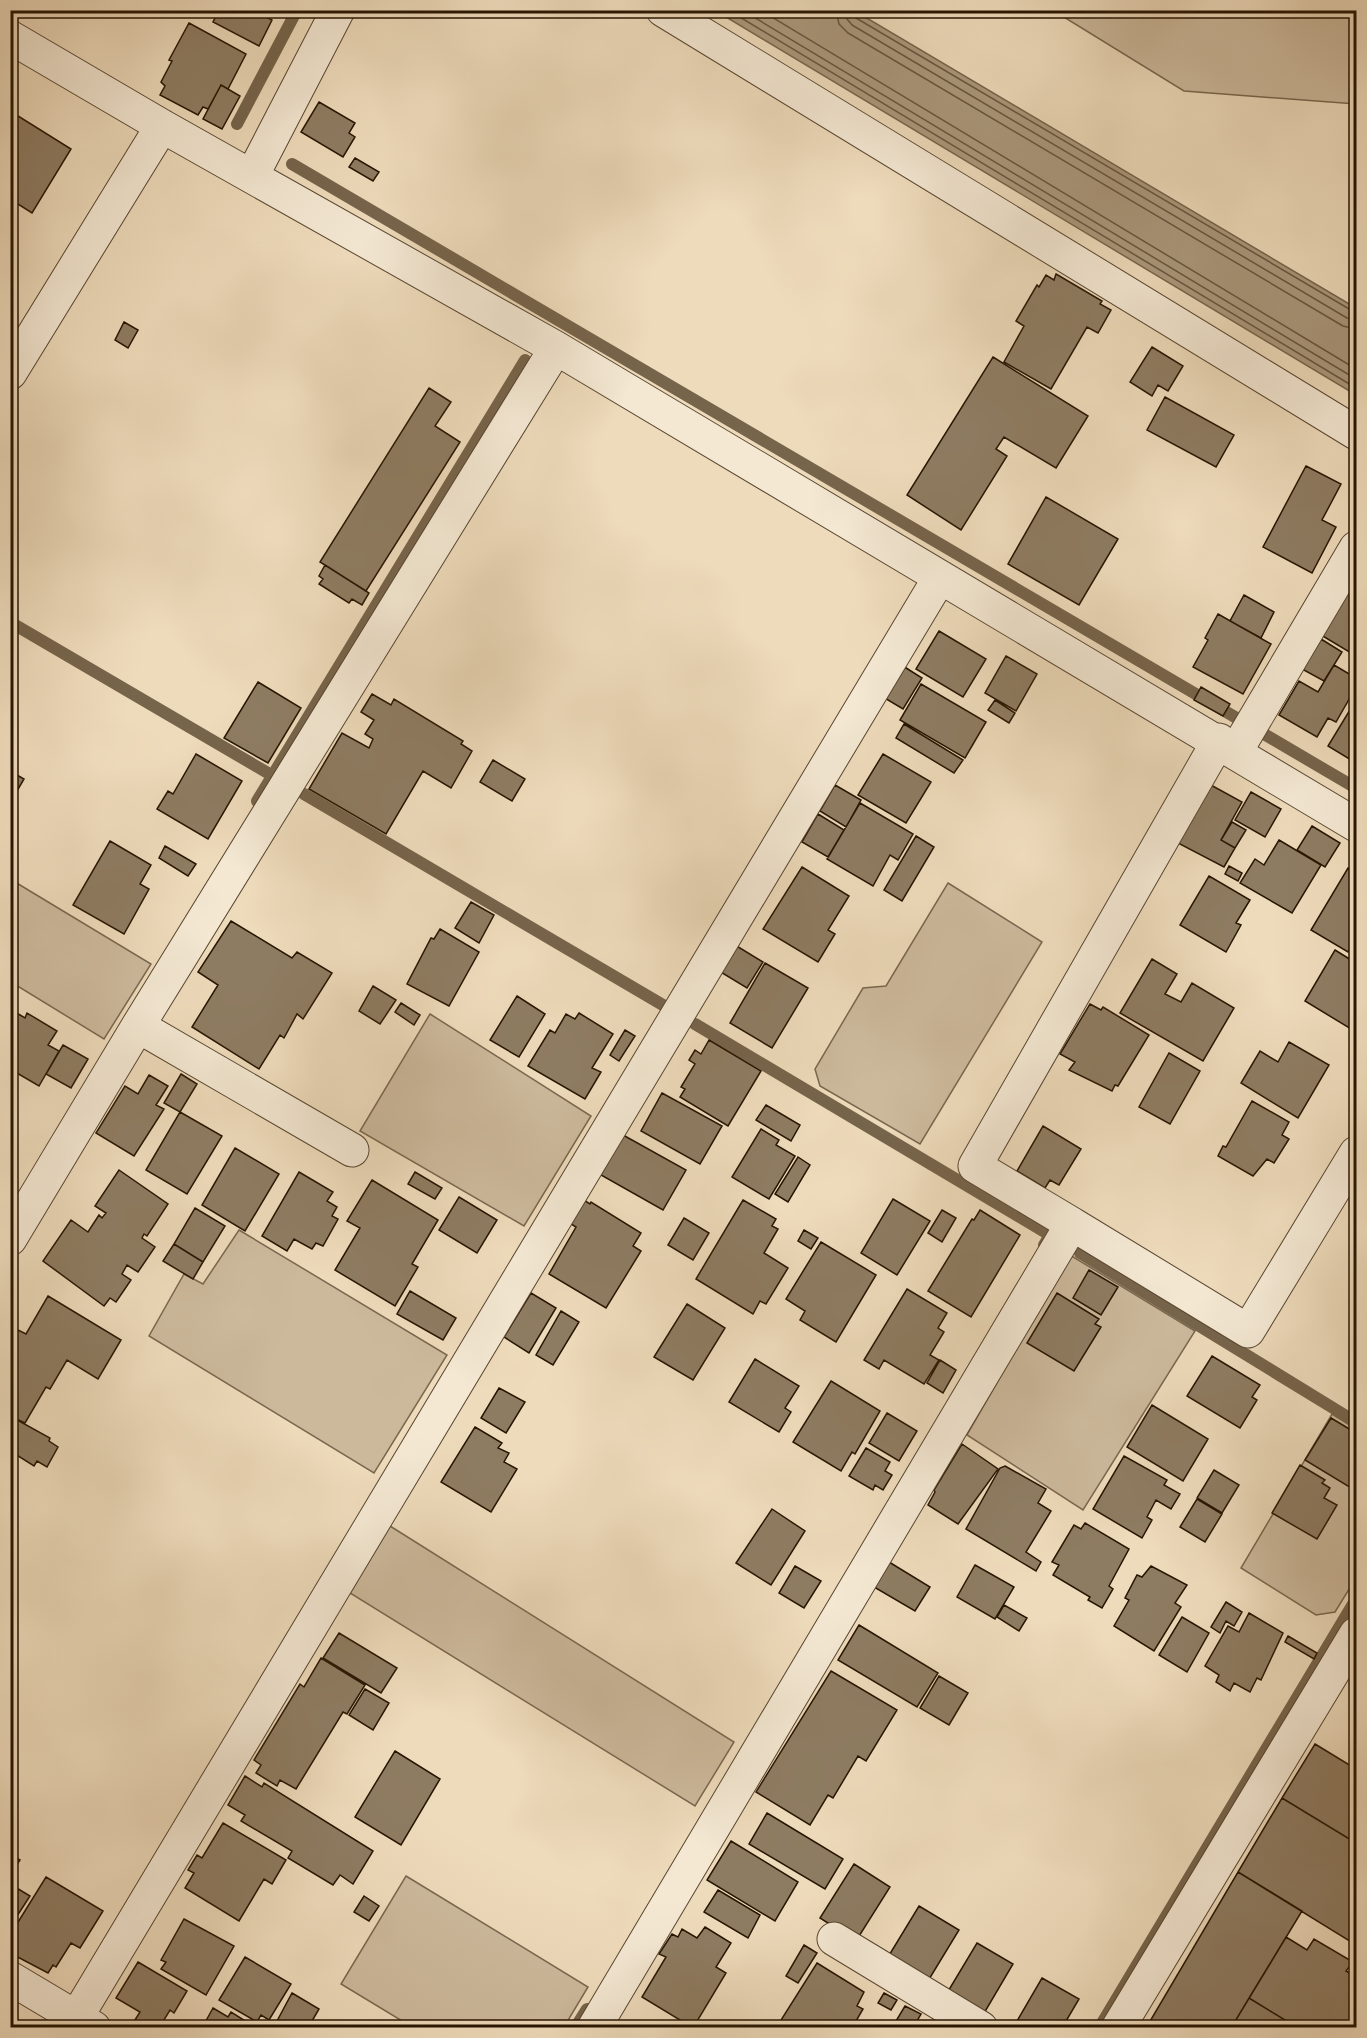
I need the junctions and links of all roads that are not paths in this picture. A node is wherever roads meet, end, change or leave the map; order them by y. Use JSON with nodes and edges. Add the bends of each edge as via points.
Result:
{"nodes":[{"id":1,"x":338,"y":10,"type":"edge"},
{"id":2,"x":663,"y":10,"type":"edge"},
{"id":3,"x":10,"y":37,"type":"edge"},
{"id":4,"x":162,"y":126,"type":"junction"},
{"id":5,"x":252,"y":176,"type":"junction"},
{"id":6,"x":556,"y":348,"type":"junction"},
{"id":7,"x":10,"y":373,"type":"edge"},
{"id":8,"x":1356,"y":433,"type":"edge"},
{"id":9,"x":1356,"y":548,"type":"edge"},
{"id":10,"x":940,"y":577,"type":"junction"},
{"id":11,"x":1240,"y":735,"type":"junction"},
{"id":12,"x":1356,"y":825,"type":"edge"},
{"id":13,"x":138,"y":1026,"type":"junction"},
{"id":14,"x":352,"y":1150,"type":"dead end"},
{"id":15,"x":1356,"y":1153,"type":"edge"},
{"id":16,"x":1072,"y":1224,"type":"junction"},
{"id":17,"x":10,"y":1239,"type":"edge"},
{"id":18,"x":1356,"y":1634,"type":"edge"},
{"id":19,"x":834,"y":1939,"type":"dead end"},
{"id":20,"x":10,"y":1978,"type":"edge"},
{"id":21,"x":80,"y":2024,"type":"edge"},
{"id":22,"x":594,"y":2028,"type":"edge"},
{"id":23,"x":981,"y":2028,"type":"edge"},
{"id":24,"x":1118,"y":2028,"type":"edge"}],
"edges":[{"from":1,"to":5,"type":"street"},
{"from":2,"to":8,"type":"street"},
{"from":3,"to":4,"type":"street"},
{"from":4,"to":5,"type":"street"},
{"from":4,"to":7,"type":"street"},
{"from":5,"to":6,"type":"street"},
{"from":6,"to":10,"type":"street"},
{"from":6,"to":13,"type":"street"},
{"from":9,"to":11,"type":"street"},
{"from":10,"to":11,"type":"street"},
{"from":10,"to":21,"type":"street"},
{"from":11,"to":12,"type":"street"},
{"from":11,"to":16,"type":"street","via":[[975,1166]]},
{"from":13,"to":14,"type":"street"},
{"from":13,"to":17,"type":"street"},
{"from":15,"to":16,"type":"street","via":[[1248,1331]]},
{"from":16,"to":22,"type":"street"},
{"from":18,"to":24,"type":"street"},
{"from":19,"to":23,"type":"street"},
{"from":20,"to":21,"type":"street"}]}
